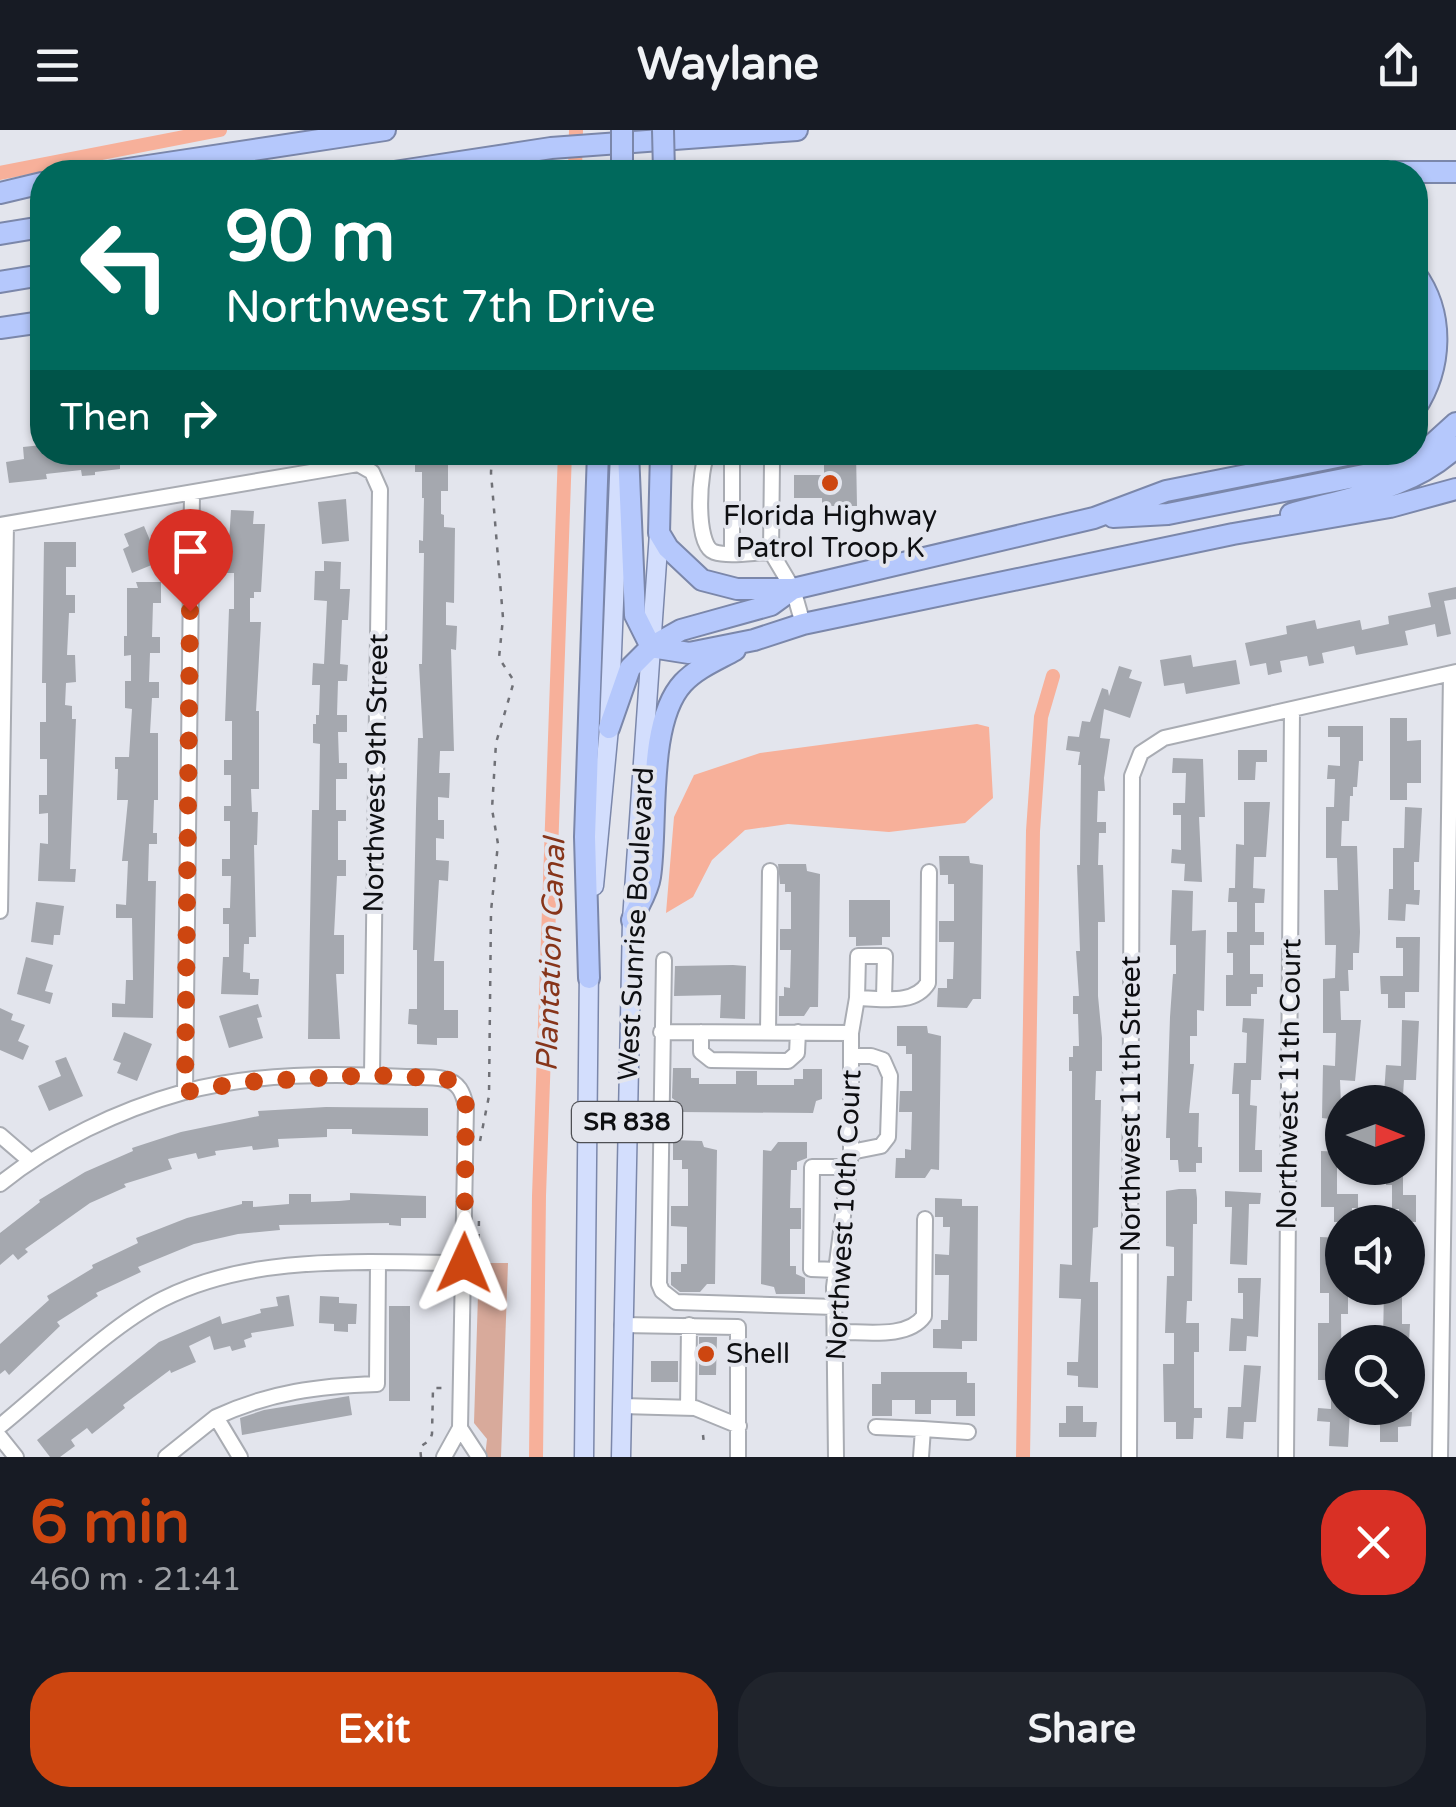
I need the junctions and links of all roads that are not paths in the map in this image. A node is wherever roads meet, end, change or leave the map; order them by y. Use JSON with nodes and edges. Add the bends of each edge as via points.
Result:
{"nodes":[{"id":1,"x":385,"y":130,"type":"edge"},
{"id":2,"x":622,"y":130,"type":"edge"},
{"id":3,"x":663,"y":130,"type":"edge"},
{"id":4,"x":798,"y":130,"type":"edge"},
{"id":5,"x":187,"y":160,"type":"edge"},
{"id":6,"x":472,"y":160,"type":"edge"},
{"id":7,"x":622,"y":160,"type":"edge"},
{"id":8,"x":664,"y":160,"type":"edge"},
{"id":9,"x":1428,"y":172,"type":"edge"},
{"id":10,"x":1456,"y":172,"type":"edge"},
{"id":11,"x":30,"y":186,"type":"edge"},
{"id":12,"x":0,"y":192,"type":"edge"},
{"id":13,"x":30,"y":230,"type":"edge"},
{"id":14,"x":0,"y":234,"type":"edge"},
{"id":15,"x":30,"y":277,"type":"edge"},
{"id":16,"x":0,"y":282,"type":"edge"},
{"id":17,"x":1428,"y":300,"type":"edge"},
{"id":18,"x":30,"y":324,"type":"edge"},
{"id":19,"x":0,"y":328,"type":"edge"},
{"id":20,"x":1428,"y":384,"type":"edge"},
{"id":21,"x":1456,"y":424,"type":"edge"},
{"id":22,"x":1456,"y":447,"type":"edge"},
{"id":23,"x":1428,"y":448,"type":"edge"},
{"id":24,"x":352,"y":465,"type":"edge"},
{"id":25,"x":360,"y":465,"type":"edge"},
{"id":26,"x":598,"y":465,"type":"edge"},
{"id":27,"x":619,"y":465,"type":"edge"},
{"id":28,"x":629,"y":465,"type":"edge"},
{"id":29,"x":661,"y":465,"type":"edge"},
{"id":30,"x":702,"y":465,"type":"edge"},
{"id":31,"x":732,"y":465,"type":"edge"},
{"id":32,"x":772,"y":465,"type":"edge"},
{"id":33,"x":1297,"y":465,"type":"edge"},
{"id":34,"x":1392,"y":465,"type":"edge"},
{"id":35,"x":1456,"y":489,"type":"edge"},
{"id":36,"x":192,"y":493,"type":"junction"},
{"id":37,"x":1094,"y":518,"type":"junction"},
{"id":38,"x":3,"y":525,"type":"edge"},
{"id":39,"x":659,"y":533,"type":"junction"},
{"id":40,"x":1232,"y":534,"type":"junction"},
{"id":41,"x":732,"y":552,"type":"junction"},
{"id":42,"x":771,"y":552,"type":"junction"},
{"id":43,"x":793,"y":588,"type":"junction"},
{"id":44,"x":803,"y":624,"type":"junction"},
{"id":45,"x":754,"y":640,"type":"junction"},
{"id":46,"x":650,"y":647,"type":"junction"},
{"id":47,"x":1454,"y":673,"type":"edge"},
{"id":48,"x":1292,"y":710,"type":"junction"},
{"id":49,"x":609,"y":728,"type":"junction"},
{"id":50,"x":770,"y":871,"type":"dead end"},
{"id":51,"x":929,"y":872,"type":"dead end"},
{"id":52,"x":0,"y":911,"type":"edge"},
{"id":53,"x":632,"y":920,"type":"junction"},
{"id":54,"x":664,"y":960,"type":"dead end"},
{"id":55,"x":589,"y":978,"type":"junction"},
{"id":56,"x":858,"y":998,"type":"junction"},
{"id":57,"x":884,"y":998,"type":"junction"},
{"id":58,"x":660,"y":1032,"type":"junction"},
{"id":59,"x":701,"y":1032,"type":"junction"},
{"id":60,"x":768,"y":1032,"type":"junction"},
{"id":61,"x":798,"y":1032,"type":"junction"},
{"id":62,"x":850,"y":1033,"type":"junction"},
{"id":63,"x":852,"y":1056,"type":"junction"},
{"id":64,"x":372,"y":1075,"type":"junction"},
{"id":65,"x":185,"y":1092,"type":"junction"},
{"id":66,"x":0,"y":1134,"type":"edge"},
{"id":67,"x":29,"y":1160,"type":"junction"},
{"id":68,"x":851,"y":1160,"type":"junction"},
{"id":69,"x":0,"y":1184,"type":"edge"},
{"id":70,"x":924,"y":1218,"type":"dead end"},
{"id":71,"x":378,"y":1263,"type":"junction"},
{"id":72,"x":464,"y":1263,"type":"junction"},
{"id":73,"x":837,"y":1270,"type":"junction"},
{"id":74,"x":835,"y":1307,"type":"junction"},
{"id":75,"x":622,"y":1325,"type":"junction"},
{"id":76,"x":689,"y":1325,"type":"junction"},
{"id":77,"x":835,"y":1332,"type":"junction"},
{"id":78,"x":622,"y":1406,"type":"junction"},
{"id":79,"x":688,"y":1408,"type":"junction"},
{"id":80,"x":216,"y":1417,"type":"junction"},
{"id":81,"x":0,"y":1426,"type":"edge"},
{"id":82,"x":739,"y":1426,"type":"junction"},
{"id":83,"x":876,"y":1427,"type":"dead end"},
{"id":84,"x":460,"y":1428,"type":"junction"},
{"id":85,"x":923,"y":1429,"type":"junction"},
{"id":86,"x":968,"y":1432,"type":"dead end"},
{"id":87,"x":0,"y":1437,"type":"edge"},
{"id":88,"x":16,"y":1457,"type":"edge"},
{"id":89,"x":166,"y":1457,"type":"edge"},
{"id":90,"x":240,"y":1457,"type":"edge"},
{"id":91,"x":444,"y":1457,"type":"edge"},
{"id":92,"x":479,"y":1457,"type":"edge"},
{"id":93,"x":584,"y":1457,"type":"edge"},
{"id":94,"x":621,"y":1457,"type":"edge"},
{"id":95,"x":738,"y":1457,"type":"edge"},
{"id":96,"x":836,"y":1457,"type":"edge"},
{"id":97,"x":922,"y":1457,"type":"edge"},
{"id":98,"x":1129,"y":1457,"type":"edge"},
{"id":99,"x":1286,"y":1457,"type":"edge"},
{"id":100,"x":1440,"y":1457,"type":"edge"}],
"edges":[{"from":1,"to":5,"type":"highway"},
{"from":2,"to":7,"type":"highway","bridge":true},
{"from":3,"to":8,"type":"highway","bridge":true},
{"from":4,"to":6,"type":"highway"},
{"from":9,"to":10,"type":"highway"},
{"from":11,"to":12,"type":"highway"},
{"from":13,"to":14,"type":"highway"},
{"from":15,"to":16,"type":"highway"},
{"from":17,"to":20,"type":"highway","via":[[1437,350]]},
{"from":18,"to":19,"type":"highway"},
{"from":21,"to":23,"type":"highway"},
{"from":22,"to":40,"type":"highway","via":[[1396,484]]},
{"from":24,"to":36,"type":"street","name":"Northwest 9th Street"},
{"from":25,"to":64,"type":"street","name":"Northwest 9th Street","via":[[372,472],[380,490]]},
{"from":26,"to":55,"type":"highway","via":[[585,836]]},
{"from":27,"to":49,"type":"main road","name":"West Sunrise Boulevard","number":"SR 838"},
{"from":28,"to":46,"type":"highway","via":[[635,614]]},
{"from":29,"to":39,"type":"highway","name":"West Sunrise Boulevard","number":"SR 838"},
{"from":30,"to":41,"type":"street","via":[[701,535],[714,552]]},
{"from":31,"to":41,"type":"street"},
{"from":32,"to":42,"type":"street"},
{"from":33,"to":37,"type":"highway","via":[[1166,491]]},
{"from":34,"to":37,"type":"highway","via":[[1168,514]]},
{"from":35,"to":40,"type":"highway"},
{"from":36,"to":38,"type":"street"},
{"from":36,"to":65,"type":"street"},
{"from":37,"to":43,"type":"highway"},
{"from":38,"to":52,"type":"street"},
{"from":39,"to":43,"type":"highway","via":[[702,580],[736,590]]},
{"from":39,"to":46,"type":"main road","name":"West Sunrise Boulevard","number":"SR 838"},
{"from":40,"to":44,"type":"highway"},
{"from":41,"to":42,"type":"street"},
{"from":42,"to":43,"type":"street"},
{"from":43,"to":44,"type":"street"},
{"from":43,"to":46,"type":"highway","via":[[770,605],[681,630]]},
{"from":44,"to":45,"type":"highway"},
{"from":45,"to":46,"type":"highway","via":[[689,653]]},
{"from":45,"to":53,"type":"highway","via":[[700,669],[668,704],[650,882]]},
{"from":46,"to":49,"type":"highway","via":[[630,668]]},
{"from":46,"to":53,"type":"main road","name":"West Sunrise Boulevard","number":"SR 838"},
{"from":47,"to":48,"type":"street"},
{"from":47,"to":100,"type":"street"},
{"from":48,"to":98,"type":"street","name":"Northwest 11th Street","via":[[1164,738],[1141,753],[1132,776]]},
{"from":48,"to":99,"type":"street","name":"Northwest 11th Court"},
{"from":49,"to":55,"type":"main road","name":"West Sunrise Boulevard","number":"SR 838"},
{"from":50,"to":60,"type":"street"},
{"from":51,"to":57,"type":"street","via":[[928,984],[911,998]]},
{"from":53,"to":75,"type":"main road","name":"West Sunrise Boulevard","number":"SR 838"},
{"from":54,"to":58,"type":"street"},
{"from":55,"to":93,"type":"main road","name":"West Sunrise Boulevard","number":"SR 838"},
{"from":56,"to":57,"type":"street"},
{"from":56,"to":57,"type":"street","name":"Northwest 10th Court","via":[[858,956],[885,956]]},
{"from":56,"to":62,"type":"street","name":"Northwest 10th Court"},
{"from":58,"to":59,"type":"street"},
{"from":58,"to":74,"type":"street","via":[[662,1292],[676,1302]]},
{"from":59,"to":60,"type":"street"},
{"from":59,"to":61,"type":"street","via":[[701,1052],[711,1060],[788,1061],[797,1053]]},
{"from":60,"to":61,"type":"street"},
{"from":61,"to":62,"type":"street"},
{"from":62,"to":63,"type":"street","name":"Northwest 10th Court"},
{"from":63,"to":68,"type":"street","name":"Northwest 10th Court"},
{"from":63,"to":68,"type":"street","via":[[883,1060],[890,1076],[888,1137]]},
{"from":64,"to":65,"type":"street"},
{"from":64,"to":72,"type":"street","via":[[447,1079],[462,1090]]},
{"from":65,"to":67,"type":"street"},
{"from":66,"to":67,"type":"street"},
{"from":67,"to":69,"type":"street"},
{"from":68,"to":73,"type":"street","name":"Northwest 10th Court"},
{"from":68,"to":73,"type":"street","via":[[812,1167],[811,1269]]},
{"from":70,"to":77,"type":"street","via":[[924,1316],[917,1326]]},
{"from":71,"to":72,"type":"street"},
{"from":71,"to":80,"type":"street","via":[[377,1384],[288,1390]]},
{"from":71,"to":81,"type":"street","via":[[240,1271],[162,1299]]},
{"from":72,"to":84,"type":"street"},
{"from":73,"to":74,"type":"street","name":"Northwest 10th Court"},
{"from":74,"to":77,"type":"street","name":"Northwest 10th Court"},
{"from":75,"to":76,"type":"street"},
{"from":75,"to":78,"type":"main road","name":"West Sunrise Boulevard","number":"SR 838"},
{"from":76,"to":79,"type":"street"},
{"from":76,"to":82,"type":"street","via":[[734,1325],[741,1331]]},
{"from":77,"to":96,"type":"street","name":"Northwest 10th Court"},
{"from":78,"to":79,"type":"street"},
{"from":78,"to":94,"type":"main road","name":"West Sunrise Boulevard","number":"SR 838"},
{"from":79,"to":82,"type":"street"},
{"from":80,"to":89,"type":"street"},
{"from":80,"to":90,"type":"street"},
{"from":82,"to":95,"type":"street"},
{"from":83,"to":85,"type":"street"},
{"from":84,"to":91,"type":"street"},
{"from":84,"to":92,"type":"street"},
{"from":85,"to":86,"type":"street"},
{"from":85,"to":97,"type":"street"},
{"from":87,"to":88,"type":"street"}]}
